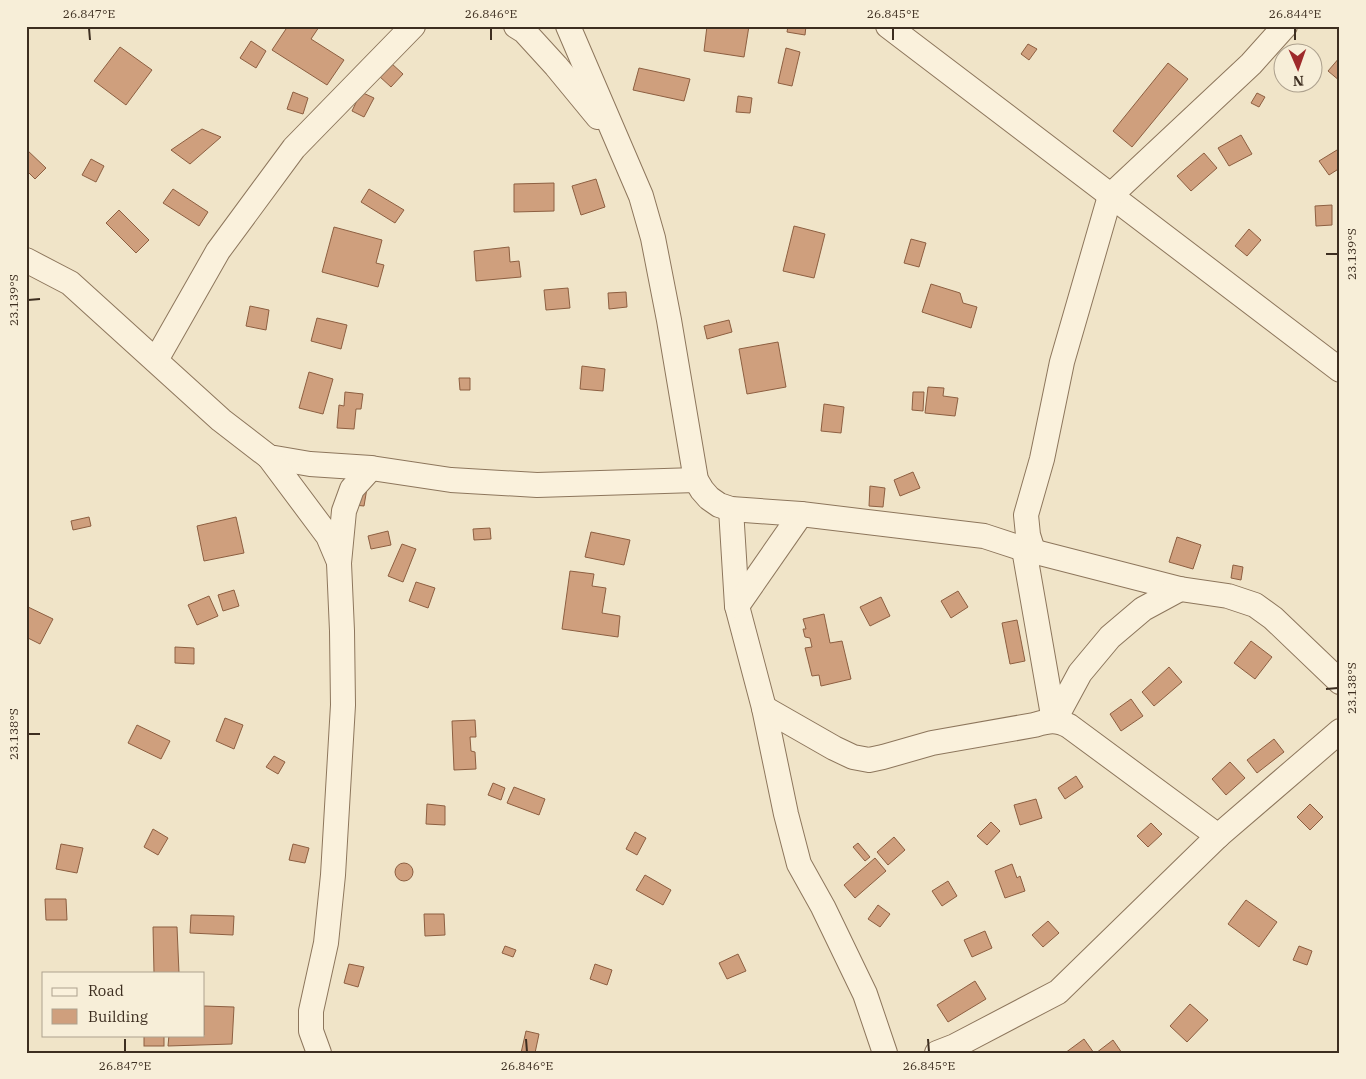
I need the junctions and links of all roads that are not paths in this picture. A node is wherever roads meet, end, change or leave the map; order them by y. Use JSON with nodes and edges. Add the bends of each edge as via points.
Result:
{"nodes":[{"id":1,"x":413,"y":26,"type":"edge"},
{"id":2,"x":516,"y":26,"type":"edge"},
{"id":3,"x":568,"y":26,"type":"edge"},
{"id":4,"x":888,"y":26,"type":"edge"},
{"id":5,"x":1285,"y":26,"type":"edge"},
{"id":6,"x":615,"y":137,"type":"junction"},
{"id":7,"x":1110,"y":196,"type":"junction"},
{"id":8,"x":26,"y":260,"type":"edge"},
{"id":9,"x":156,"y":360,"type":"junction"},
{"id":10,"x":1340,"y":370,"type":"edge"},
{"id":11,"x":269,"y":457,"type":"junction"},
{"id":12,"x":371,"y":468,"type":"junction"},
{"id":13,"x":696,"y":480,"type":"junction"},
{"id":14,"x":731,"y":509,"type":"junction"},
{"id":15,"x":801,"y":514,"type":"junction"},
{"id":16,"x":1026,"y":516,"type":"junction"},
{"id":17,"x":984,"y":536,"type":"junction"},
{"id":18,"x":1028,"y":550,"type":"junction"},
{"id":19,"x":339,"y":563,"type":"junction"},
{"id":20,"x":1180,"y":589,"type":"junction"},
{"id":21,"x":737,"y":606,"type":"junction"},
{"id":22,"x":1340,"y":682,"type":"edge"},
{"id":23,"x":764,"y":708,"type":"junction"},
{"id":24,"x":1054,"y":721,"type":"junction"},
{"id":25,"x":1340,"y":731,"type":"edge"},
{"id":26,"x":1218,"y":836,"type":"junction"},
{"id":27,"x":319,"y":1053,"type":"edge"},
{"id":28,"x":886,"y":1053,"type":"edge"},
{"id":29,"x":937,"y":1053,"type":"edge"}],
"edges":[{"from":1,"to":9,"type":"street","via":[[294,148],[218,251]]},
{"from":2,"to":6,"type":"street","via":[[556,66]]},
{"from":3,"to":6,"type":"street"},
{"from":4,"to":7,"type":"street"},
{"from":5,"to":7,"type":"street","via":[[1251,64]]},
{"from":6,"to":13,"type":"street","via":[[641,196],[653,238]]},
{"from":7,"to":10,"type":"street"},
{"from":7,"to":16,"type":"street","via":[[1062,362],[1042,459]]},
{"from":8,"to":9,"type":"street","via":[[70,283]]},
{"from":9,"to":11,"type":"street","via":[[221,420]]},
{"from":11,"to":12,"type":"street","via":[[310,464]]},
{"from":11,"to":19,"type":"street","via":[[328,536]]},
{"from":12,"to":13,"type":"street","via":[[451,480],[537,485]]},
{"from":12,"to":19,"type":"street","via":[[352,489],[344,512]]},
{"from":13,"to":14,"type":"street","via":[[709,498]]},
{"from":14,"to":15,"type":"street"},
{"from":14,"to":21,"type":"street"},
{"from":15,"to":17,"type":"street"},
{"from":15,"to":21,"type":"street"},
{"from":16,"to":17,"type":"street"},
{"from":16,"to":18,"type":"street"},
{"from":17,"to":18,"type":"street"},
{"from":18,"to":20,"type":"street"},
{"from":18,"to":24,"type":"street"},
{"from":19,"to":27,"type":"street","via":[[343,705],[326,943],[311,1011],[311,1030]]},
{"from":20,"to":22,"type":"street","via":[[1228,596],[1255,605]]},
{"from":20,"to":24,"type":"street","via":[[1143,609],[1110,637],[1080,673]]},
{"from":21,"to":23,"type":"street"},
{"from":23,"to":24,"type":"street","via":[[834,748],[869,760],[932,743]]},
{"from":23,"to":28,"type":"street","via":[[800,864],[866,994]]},
{"from":24,"to":26,"type":"street","via":[[1069,726]]},
{"from":25,"to":26,"type":"street"},
{"from":26,"to":29,"type":"street","via":[[1058,992]]}]}
